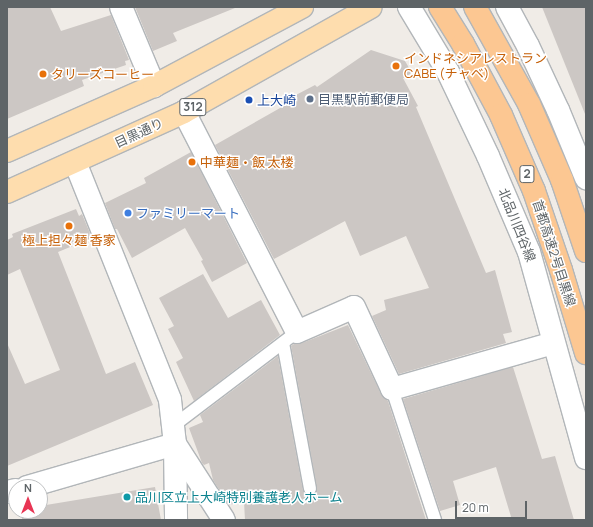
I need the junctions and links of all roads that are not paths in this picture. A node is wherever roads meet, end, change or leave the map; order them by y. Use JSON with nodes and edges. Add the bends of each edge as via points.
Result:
{"nodes":[{"id":1,"x":121,"y":7,"type":"edge"},
{"id":2,"x":302,"y":7,"type":"edge"},
{"id":3,"x":371,"y":7,"type":"edge"},
{"id":4,"x":409,"y":7,"type":"edge"},
{"id":5,"x":440,"y":7,"type":"edge"},
{"id":6,"x":475,"y":7,"type":"edge"},
{"id":7,"x":507,"y":7,"type":"edge"},
{"id":8,"x":154,"y":86,"type":"junction"},
{"id":9,"x":184,"y":112,"type":"junction"},
{"id":10,"x":7,"y":151,"type":"edge"},
{"id":11,"x":75,"y":162,"type":"junction"},
{"id":12,"x":586,"y":178,"type":"edge"},
{"id":13,"x":7,"y":192,"type":"edge"},
{"id":14,"x":586,"y":251,"type":"edge"},
{"id":15,"x":290,"y":337,"type":"junction"},
{"id":16,"x":553,"y":343,"type":"junction"},
{"id":17,"x":586,"y":353,"type":"edge"},
{"id":18,"x":392,"y":389,"type":"junction"},
{"id":19,"x":174,"y":435,"type":"junction"},
{"id":20,"x":586,"y":458,"type":"edge"},
{"id":21,"x":48,"y":480,"type":"edge"},
{"id":22,"x":310,"y":489,"type":"dead end"},
{"id":23,"x":176,"y":520,"type":"edge"},
{"id":24,"x":224,"y":520,"type":"edge"},
{"id":25,"x":435,"y":520,"type":"edge"}],
"edges":[{"from":1,"to":8,"type":"street"},
{"from":2,"to":8,"type":"main road"},
{"from":3,"to":9,"type":"main road","name":"目黒通り","number":"312"},
{"from":4,"to":16,"type":"street","name":"北品川四谷線","via":[[448,72],[488,156],[529,252]]},
{"from":5,"to":17,"type":"highway","name":"首都高速2号目黒線","number":"2","via":[[501,115],[534,191]]},
{"from":6,"to":14,"type":"highway","number":"2","via":[[529,104],[562,180]]},
{"from":7,"to":12,"type":"street","via":[[555,103]]},
{"from":8,"to":10,"type":"main road"},
{"from":9,"to":11,"type":"main road","name":"目黒通り","number":"312"},
{"from":9,"to":15,"type":"street"},
{"from":11,"to":13,"type":"main road","name":"目黒通り","number":"312"},
{"from":11,"to":19,"type":"street","via":[[170,400]]},
{"from":15,"to":18,"type":"street","via":[[354,307]]},
{"from":15,"to":19,"type":"lane"},
{"from":15,"to":22,"type":"lane"},
{"from":16,"to":18,"type":"street"},
{"from":16,"to":20,"type":"street","name":"北品川四谷線"},
{"from":18,"to":25,"type":"lane"},
{"from":19,"to":21,"type":"street"},
{"from":19,"to":23,"type":"street"},
{"from":19,"to":24,"type":"street"}]}
